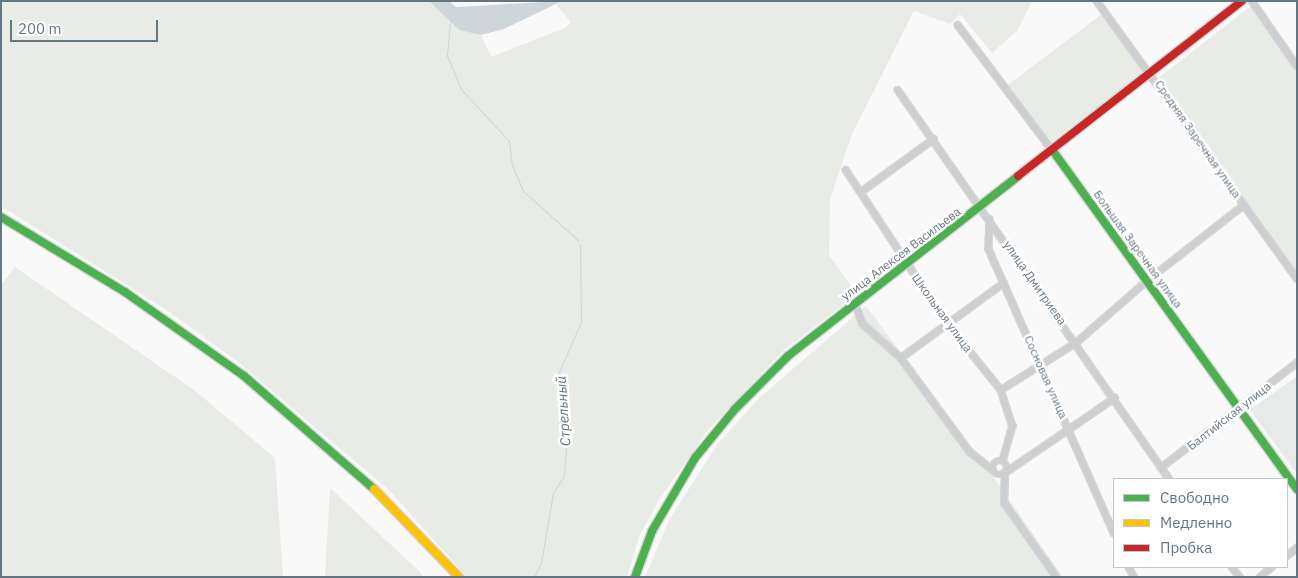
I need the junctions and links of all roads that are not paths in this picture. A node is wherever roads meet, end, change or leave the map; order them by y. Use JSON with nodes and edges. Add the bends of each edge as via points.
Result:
{"nodes":[{"id":1,"x":1097,"y":1,"type":"edge"},
{"id":2,"x":1242,"y":1,"type":"edge"},
{"id":3,"x":1252,"y":1,"type":"edge"},
{"id":4,"x":958,"y":25,"type":"dead end"},
{"id":5,"x":1297,"y":66,"type":"edge"},
{"id":6,"x":1151,"y":73,"type":"junction"},
{"id":7,"x":898,"y":90,"type":"dead end"},
{"id":8,"x":934,"y":139,"type":"junction"},
{"id":9,"x":1053,"y":151,"type":"junction"},
{"id":10,"x":846,"y":170,"type":"dead end"},
{"id":11,"x":861,"y":192,"type":"junction"},
{"id":12,"x":1244,"y":205,"type":"junction"},
{"id":13,"x":982,"y":207,"type":"junction"},
{"id":14,"x":1,"y":217,"type":"edge"},
{"id":15,"x":990,"y":219,"type":"junction"},
{"id":16,"x":907,"y":265,"type":"junction"},
{"id":17,"x":1297,"y":278,"type":"edge"},
{"id":18,"x":1147,"y":281,"type":"junction"},
{"id":19,"x":1004,"y":283,"type":"junction"},
{"id":20,"x":855,"y":302,"type":"junction"},
{"id":21,"x":947,"y":323,"type":"junction"},
{"id":22,"x":1076,"y":343,"type":"junction"},
{"id":23,"x":901,"y":358,"type":"junction"},
{"id":24,"x":1297,"y":363,"type":"edge"},
{"id":25,"x":1040,"y":365,"type":"junction"},
{"id":26,"x":1000,"y":390,"type":"junction"},
{"id":27,"x":1115,"y":398,"type":"junction"},
{"id":28,"x":1239,"y":408,"type":"junction"},
{"id":29,"x":1069,"y":431,"type":"junction"},
{"id":30,"x":1003,"y":461,"type":"junction"},
{"id":31,"x":1161,"y":468,"type":"junction"},
{"id":32,"x":993,"y":470,"type":"junction"},
{"id":33,"x":1007,"y":472,"type":"junction"},
{"id":34,"x":1168,"y":478,"type":"edge"},
{"id":35,"x":1297,"y":489,"type":"edge"},
{"id":36,"x":1113,"y":530,"type":"edge"},
{"id":37,"x":1271,"y":568,"type":"edge"},
{"id":38,"x":459,"y":577,"type":"edge"},
{"id":39,"x":636,"y":577,"type":"edge"},
{"id":40,"x":1056,"y":577,"type":"edge"},
{"id":41,"x":1260,"y":577,"type":"edge"}],
"edges":[{"from":1,"to":6,"type":"street","name":"Средняя Заречная улица"},
{"from":2,"to":6,"type":"main road","name":"улица Алексея Васильева"},
{"from":3,"to":5,"type":"street"},
{"from":4,"to":9,"type":"street","name":"Большая Заречная улица"},
{"from":6,"to":9,"type":"main road","name":"улица Алексея Васильева"},
{"from":6,"to":12,"type":"street","name":"Средняя Заречная улица"},
{"from":7,"to":8,"type":"street","name":"улица Дмитриева"},
{"from":8,"to":11,"type":"street"},
{"from":8,"to":13,"type":"street","name":"улица Дмитриева"},
{"from":9,"to":13,"type":"main road","name":"улица Алексея Васильева"},
{"from":9,"to":18,"type":"main road","name":"Большая Заречная улица"},
{"from":10,"to":11,"type":"street","name":"Школьная улица"},
{"from":11,"to":16,"type":"street","name":"Школьная улица"},
{"from":12,"to":17,"type":"street","name":"Средняя Заречная улица"},
{"from":12,"to":18,"type":"street"},
{"from":13,"to":15,"type":"street","name":"улица Дмитриева"},
{"from":13,"to":16,"type":"main road","name":"улица Алексея Васильева"},
{"from":14,"to":38,"type":"main road","via":[[145,305],[256,385],[390,502]]},
{"from":15,"to":19,"type":"street","name":"Сосновая улица","via":[[989,248]]},
{"from":15,"to":22,"type":"street","name":"улица Дмитриева"},
{"from":16,"to":20,"type":"main road","name":"улица Алексея Васильева"},
{"from":16,"to":21,"type":"street","name":"Школьная улица"},
{"from":18,"to":22,"type":"street"},
{"from":18,"to":28,"type":"main road","name":"Большая Заречная улица"},
{"from":19,"to":21,"type":"street"},
{"from":19,"to":25,"type":"street","name":"Сосновая улица"},
{"from":20,"to":23,"type":"street","via":[[863,324]]},
{"from":20,"to":39,"type":"main road","name":"улица Алексея Васильева","via":[[788,356],[714,434],[660,516]]},
{"from":21,"to":23,"type":"street"},
{"from":21,"to":26,"type":"street","name":"Школьная улица"},
{"from":22,"to":25,"type":"street"},
{"from":22,"to":27,"type":"street","name":"улица Дмитриева"},
{"from":23,"to":32,"type":"street","via":[[970,452]]},
{"from":24,"to":28,"type":"street","name":"Балтийская улица"},
{"from":25,"to":26,"type":"street"},
{"from":25,"to":29,"type":"street","name":"Сосновая улица"},
{"from":26,"to":30,"type":"street","name":"Школьная улица","via":[[1013,426]]},
{"from":27,"to":29,"type":"street"},
{"from":27,"to":31,"type":"street","name":"улица Дмитриева"},
{"from":28,"to":31,"type":"street","name":"Балтийская улица"},
{"from":28,"to":35,"type":"main road","name":"Большая Заречная улица"},
{"from":29,"to":33,"type":"street"},
{"from":29,"to":36,"type":"street","name":"Сосновая улица"},
{"from":30,"to":32,"type":"street","via":[[994,464]]},
{"from":30,"to":33,"type":"street"},
{"from":31,"to":34,"type":"street","name":"улица Дмитриева"},
{"from":32,"to":33,"type":"street","via":[[998,475]]},
{"from":33,"to":40,"type":"street","via":[[1004,503]]},
{"from":37,"to":41,"type":"street"}]}
